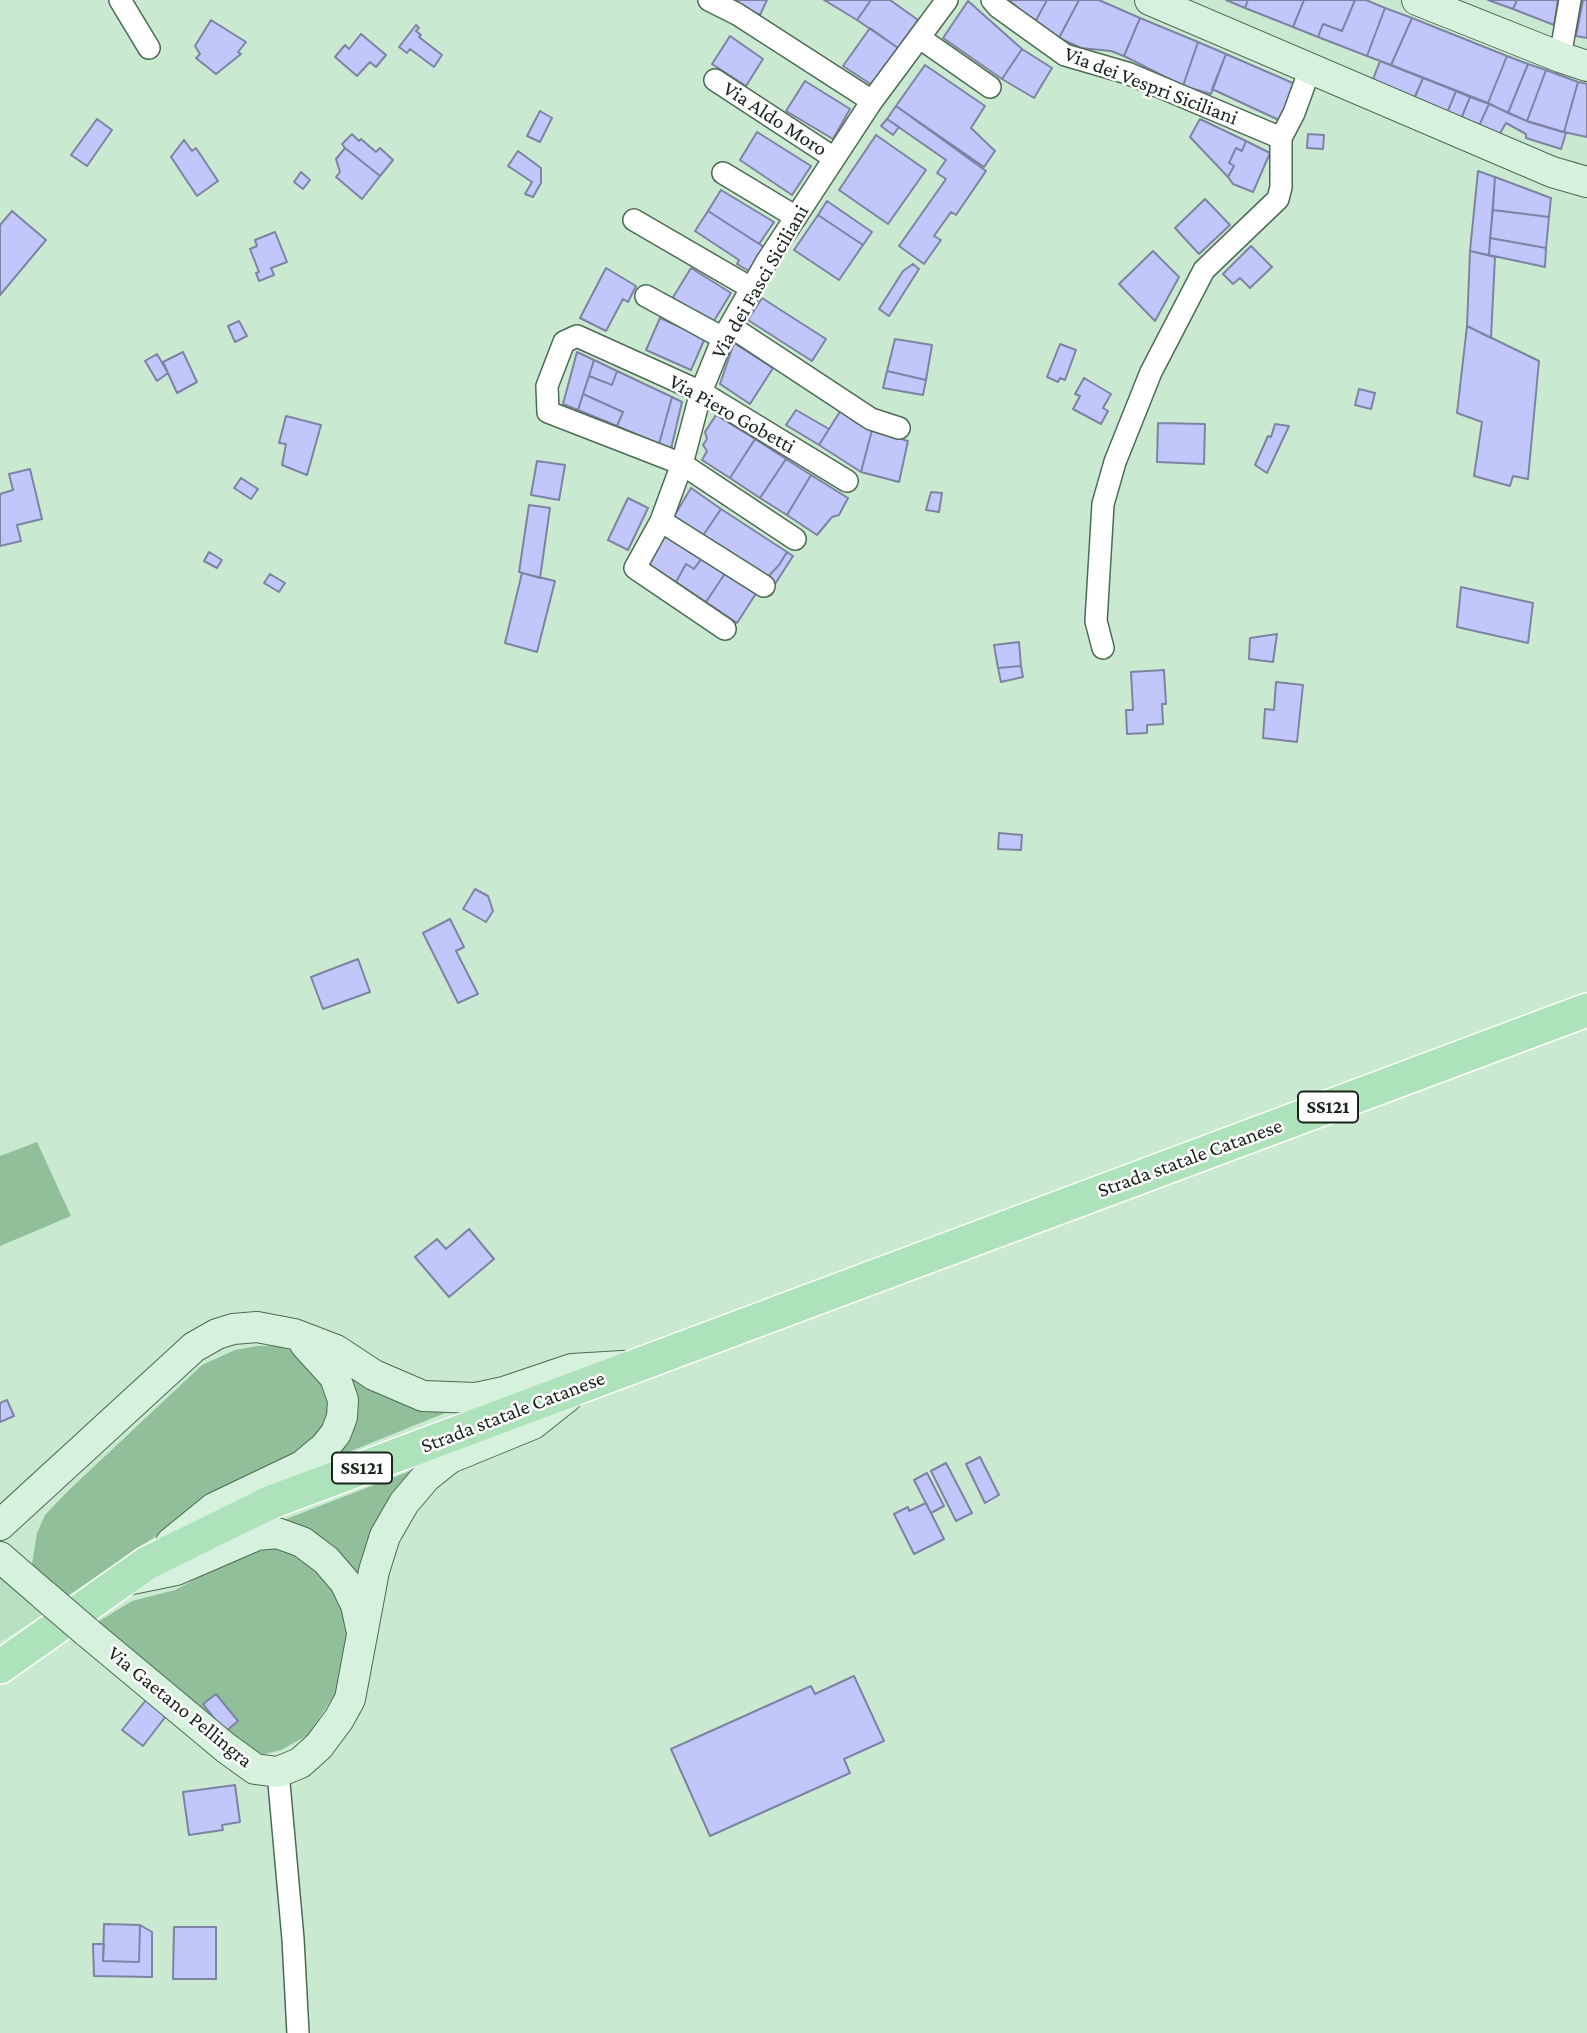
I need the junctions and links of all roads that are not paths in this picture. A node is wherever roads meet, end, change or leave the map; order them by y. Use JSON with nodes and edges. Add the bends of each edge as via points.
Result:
{"nodes":[{"id":1,"x":120,"y":0,"type":"edge"},
{"id":2,"x":709,"y":0,"type":"edge"},
{"id":3,"x":992,"y":0,"type":"edge"},
{"id":4,"x":1150,"y":0,"type":"edge"},
{"id":5,"x":1417,"y":0,"type":"edge"},
{"id":6,"x":1570,"y":0,"type":"edge"},
{"id":7,"x":936,"y":4,"type":"edge"},
{"id":8,"x":920,"y":38,"type":"junction"},
{"id":9,"x":149,"y":48,"type":"dead end"},
{"id":10,"x":1573,"y":62,"type":"edge"},
{"id":11,"x":1310,"y":69,"type":"junction"},
{"id":12,"x":715,"y":80,"type":"dead end"},
{"id":13,"x":989,"y":87,"type":"dead end"},
{"id":14,"x":872,"y":101,"type":"junction"},
{"id":15,"x":1281,"y":138,"type":"junction"},
{"id":16,"x":834,"y":158,"type":"junction"},
{"id":17,"x":723,"y":173,"type":"dead end"},
{"id":18,"x":1587,"y":182,"type":"edge"},
{"id":19,"x":796,"y":217,"type":"junction"},
{"id":20,"x":634,"y":220,"type":"dead end"},
{"id":21,"x":751,"y":288,"type":"junction"},
{"id":22,"x":646,"y":296,"type":"dead end"},
{"id":23,"x":726,"y":332,"type":"junction"},
{"id":24,"x":701,"y":392,"type":"junction"},
{"id":25,"x":899,"y":428,"type":"dead end"},
{"id":26,"x":682,"y":464,"type":"junction"},
{"id":27,"x":847,"y":481,"type":"dead end"},
{"id":28,"x":661,"y":521,"type":"junction"},
{"id":29,"x":795,"y":539,"type":"dead end"},
{"id":30,"x":764,"y":586,"type":"dead end"},
{"id":31,"x":724,"y":629,"type":"dead end"},
{"id":32,"x":1103,"y":648,"type":"dead end"},
{"id":33,"x":1587,"y":1010,"type":"edge"},
{"id":34,"x":294,"y":1334,"type":"junction"},
{"id":35,"x":636,"y":1366,"type":"junction"},
{"id":36,"x":583,"y":1385,"type":"junction"},
{"id":37,"x":0,"y":1525,"type":"edge"},
{"id":38,"x":0,"y":1557,"type":"edge"},
{"id":39,"x":147,"y":1563,"type":"junction"},
{"id":40,"x":117,"y":1583,"type":"junction"},
{"id":41,"x":363,"y":1635,"type":"junction"},
{"id":42,"x":0,"y":1667,"type":"edge"},
{"id":43,"x":278,"y":1772,"type":"junction"},
{"id":44,"x":298,"y":2033,"type":"edge"}],
"edges":[{"from":1,"to":9,"type":"street"},
{"from":2,"to":14,"type":"street"},
{"from":3,"to":15,"type":"street","name":"Via dei Vespri Siciliani","via":[[1065,55],[1127,73]]},
{"from":4,"to":11,"type":"street"},
{"from":5,"to":10,"type":"street"},
{"from":6,"to":10,"type":"street"},
{"from":7,"to":8,"type":"street","name":"Via dei Fasci Siciliani"},
{"from":8,"to":13,"type":"street"},
{"from":8,"to":14,"type":"street","name":"Via dei Fasci Siciliani"},
{"from":11,"to":15,"type":"street"},
{"from":11,"to":18,"type":"street","via":[[1552,172]]},
{"from":12,"to":16,"type":"street","name":"Via Aldo Moro"},
{"from":14,"to":16,"type":"street","name":"Via dei Fasci Siciliani"},
{"from":15,"to":32,"type":"street","via":[[1278,199],[1204,270],[1151,372],[1115,462],[1101,530],[1096,621]]},
{"from":16,"to":19,"type":"street","name":"Via dei Fasci Siciliani"},
{"from":17,"to":19,"type":"street"},
{"from":19,"to":21,"type":"street","name":"Via dei Fasci Siciliani"},
{"from":20,"to":21,"type":"street"},
{"from":21,"to":23,"type":"street","name":"Via dei Fasci Siciliani"},
{"from":22,"to":23,"type":"street"},
{"from":23,"to":24,"type":"street","name":"Via dei Fasci Siciliani"},
{"from":23,"to":25,"type":"street","via":[[871,419]]},
{"from":24,"to":26,"type":"street","name":"Via dei Fasci Siciliani"},
{"from":24,"to":26,"type":"street","name":"Via Piero Gobetti","via":[[577,336],[564,342],[547,386],[548,412]]},
{"from":24,"to":27,"type":"street","name":"Via Piero Gobetti"},
{"from":26,"to":28,"type":"street","name":"Via dei Fasci Siciliani"},
{"from":26,"to":29,"type":"street"},
{"from":28,"to":30,"type":"street"},
{"from":28,"to":31,"type":"street","name":"Via dei Fasci Siciliani","via":[[635,568]]},
{"from":33,"to":35,"type":"main road","name":"Strada statale Catanese","number":"SS121"},
{"from":34,"to":35,"type":"street","via":[[336,1350],[374,1375],[423,1396],[476,1398],[572,1369]]},
{"from":34,"to":37,"type":"street","via":[[257,1327],[233,1329],[194,1347]]},
{"from":34,"to":39,"type":"street","via":[[335,1377],[343,1400],[336,1433],[302,1466],[214,1508]]},
{"from":35,"to":36,"type":"main road","name":"Strada statale Catanese","number":"SS121"},
{"from":36,"to":39,"type":"main road","name":"Strada statale Catanese","number":"SS121","via":[[269,1503]]},
{"from":36,"to":41,"type":"street","via":[[533,1423],[459,1454],[426,1478],[404,1503],[385,1536],[374,1571]]},
{"from":38,"to":43,"type":"street","name":"Via Gaetano Pellingra","bridge":true,"via":[[226,1748],[255,1769]]},
{"from":39,"to":40,"type":"main road","name":"Strada statale Catanese","number":"SS121"},
{"from":40,"to":41,"type":"street","via":[[176,1570],[257,1535],[276,1533],[302,1542],[345,1582]]},
{"from":40,"to":42,"type":"main road","name":"Strada statale Catanese","number":"SS121"},
{"from":41,"to":43,"type":"street","via":[[350,1699],[339,1719],[300,1763]]},
{"from":43,"to":44,"type":"street"}]}
